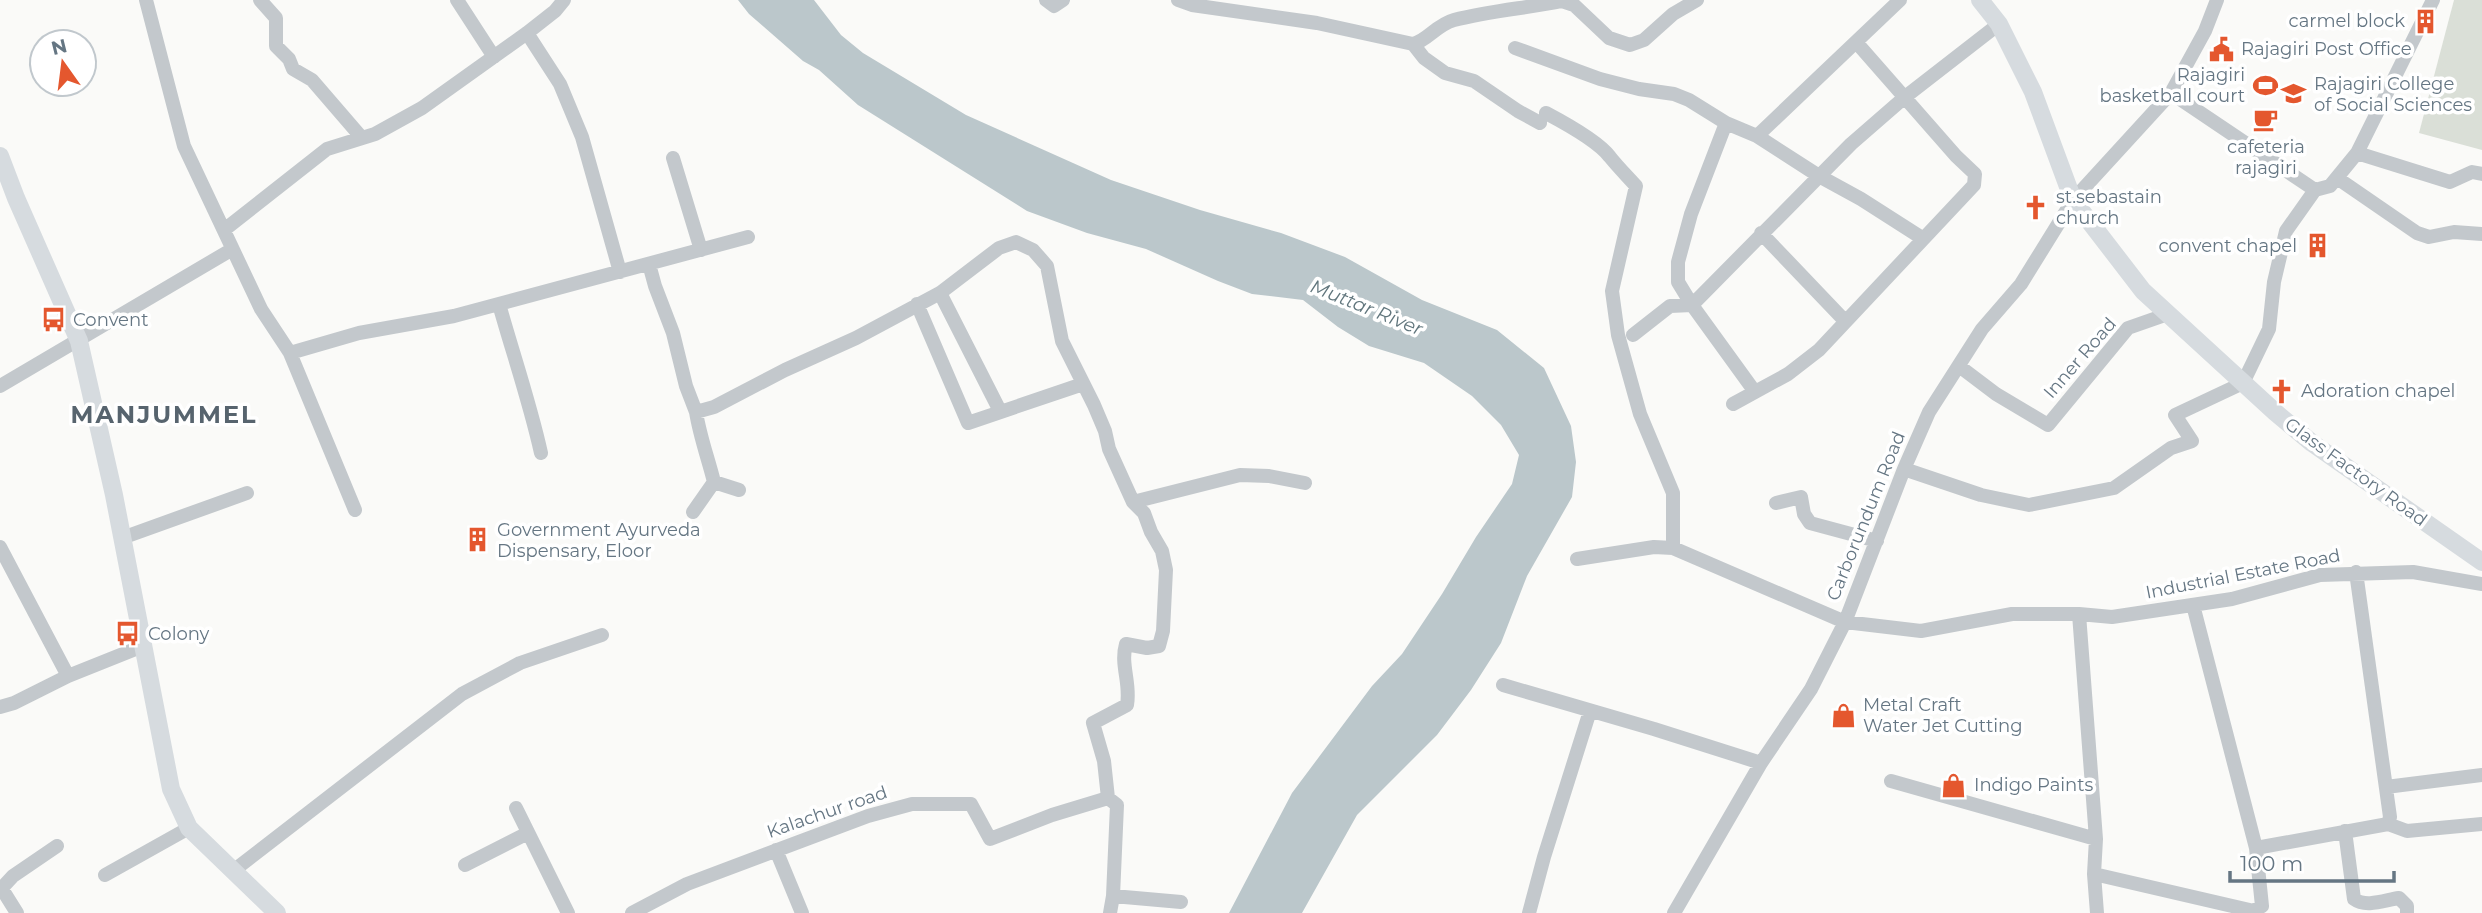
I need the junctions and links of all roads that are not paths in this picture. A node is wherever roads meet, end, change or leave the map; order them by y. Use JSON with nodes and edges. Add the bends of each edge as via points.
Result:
{"nodes":[{"id":1,"x":146,"y":0,"type":"edge"},
{"id":2,"x":260,"y":0,"type":"edge"},
{"id":3,"x":457,"y":0,"type":"edge"},
{"id":4,"x":564,"y":0,"type":"edge"},
{"id":5,"x":1046,"y":0,"type":"edge"},
{"id":6,"x":1063,"y":0,"type":"edge"},
{"id":7,"x":1178,"y":0,"type":"edge"},
{"id":8,"x":1900,"y":0,"type":"edge"},
{"id":9,"x":1980,"y":0,"type":"edge"},
{"id":10,"x":2217,"y":0,"type":"edge"},
{"id":11,"x":2433,"y":0,"type":"edge"},
{"id":12,"x":1574,"y":2,"type":"edge"},
{"id":13,"x":1687,"y":2,"type":"edge"},
{"id":14,"x":1999,"y":24,"type":"junction"},
{"id":15,"x":527,"y":33,"type":"junction"},
{"id":16,"x":1856,"y":42,"type":"junction"},
{"id":17,"x":1413,"y":44,"type":"junction"},
{"id":18,"x":1515,"y":48,"type":"dead end"},
{"id":19,"x":494,"y":57,"type":"junction"},
{"id":20,"x":2171,"y":93,"type":"junction"},
{"id":21,"x":1905,"y":97,"type":"junction"},
{"id":22,"x":1726,"y":123,"type":"junction"},
{"id":23,"x":1757,"y":136,"type":"junction"},
{"id":24,"x":362,"y":138,"type":"junction"},
{"id":25,"x":2357,"y":153,"type":"junction"},
{"id":26,"x":0,"y":156,"type":"edge"},
{"id":27,"x":673,"y":158,"type":"dead end"},
{"id":28,"x":2482,"y":174,"type":"edge"},
{"id":29,"x":1819,"y":176,"type":"junction"},
{"id":30,"x":2337,"y":178,"type":"junction"},
{"id":31,"x":2315,"y":190,"type":"junction"},
{"id":32,"x":2073,"y":200,"type":"junction"},
{"id":33,"x":224,"y":230,"type":"junction"},
{"id":34,"x":1761,"y":233,"type":"junction"},
{"id":35,"x":2482,"y":234,"type":"edge"},
{"id":36,"x":748,"y":237,"type":"dead end"},
{"id":37,"x":1922,"y":238,"type":"junction"},
{"id":38,"x":231,"y":250,"type":"junction"},
{"id":39,"x":701,"y":250,"type":"junction"},
{"id":40,"x":649,"y":264,"type":"junction"},
{"id":41,"x":620,"y":272,"type":"junction"},
{"id":42,"x":940,"y":293,"type":"junction"},
{"id":43,"x":499,"y":304,"type":"junction"},
{"id":44,"x":917,"y":304,"type":"junction"},
{"id":45,"x":1692,"y":305,"type":"junction"},
{"id":46,"x":2168,"y":314,"type":"junction"},
{"id":47,"x":1845,"y":321,"type":"junction"},
{"id":48,"x":1633,"y":335,"type":"dead end"},
{"id":49,"x":79,"y":341,"type":"junction"},
{"id":50,"x":290,"y":353,"type":"junction"},
{"id":51,"x":1959,"y":366,"type":"junction"},
{"id":52,"x":2243,"y":383,"type":"junction"},
{"id":53,"x":1083,"y":384,"type":"junction"},
{"id":54,"x":0,"y":386,"type":"edge"},
{"id":55,"x":1755,"y":392,"type":"junction"},
{"id":56,"x":1733,"y":404,"type":"dead end"},
{"id":57,"x":1000,"y":411,"type":"junction"},
{"id":58,"x":696,"y":412,"type":"junction"},
{"id":59,"x":541,"y":453,"type":"dead end"},
{"id":60,"x":1905,"y":469,"type":"junction"},
{"id":61,"x":714,"y":482,"type":"junction"},
{"id":62,"x":1306,"y":483,"type":"dead end"},
{"id":63,"x":739,"y":490,"type":"dead end"},
{"id":64,"x":247,"y":493,"type":"dead end"},
{"id":65,"x":1133,"y":502,"type":"junction"},
{"id":66,"x":1776,"y":503,"type":"dead end"},
{"id":67,"x":355,"y":510,"type":"dead end"},
{"id":68,"x":693,"y":512,"type":"dead end"},
{"id":69,"x":122,"y":538,"type":"junction"},
{"id":70,"x":1877,"y":541,"type":"junction"},
{"id":71,"x":0,"y":547,"type":"edge"},
{"id":72,"x":1673,"y":548,"type":"junction"},
{"id":73,"x":1577,"y":559,"type":"dead end"},
{"id":74,"x":2482,"y":562,"type":"edge"},
{"id":75,"x":2356,"y":572,"type":"junction"},
{"id":76,"x":2482,"y":584,"type":"edge"},
{"id":77,"x":2193,"y":605,"type":"junction"},
{"id":78,"x":2079,"y":614,"type":"junction"},
{"id":79,"x":1846,"y":622,"type":"junction"},
{"id":80,"x":602,"y":635,"type":"dead end"},
{"id":81,"x":143,"y":646,"type":"junction"},
{"id":82,"x":68,"y":676,"type":"junction"},
{"id":83,"x":1503,"y":685,"type":"dead end"},
{"id":84,"x":0,"y":707,"type":"edge"},
{"id":85,"x":1590,"y":712,"type":"junction"},
{"id":86,"x":1761,"y":764,"type":"junction"},
{"id":87,"x":2482,"y":775,"type":"edge"},
{"id":88,"x":1891,"y":780,"type":"dead end"},
{"id":89,"x":2386,"y":787,"type":"junction"},
{"id":90,"x":1108,"y":798,"type":"junction"},
{"id":91,"x":516,"y":807,"type":"dead end"},
{"id":92,"x":2388,"y":824,"type":"junction"},
{"id":93,"x":2482,"y":824,"type":"edge"},
{"id":94,"x":188,"y":828,"type":"junction"},
{"id":95,"x":2345,"y":831,"type":"junction"},
{"id":96,"x":528,"y":833,"type":"junction"},
{"id":97,"x":2096,"y":839,"type":"junction"},
{"id":98,"x":57,"y":846,"type":"dead end"},
{"id":99,"x":2256,"y":848,"type":"junction"},
{"id":100,"x":776,"y":850,"type":"junction"},
{"id":101,"x":465,"y":865,"type":"dead end"},
{"id":102,"x":233,"y":871,"type":"junction"},
{"id":103,"x":2094,"y":874,"type":"junction"},
{"id":104,"x":105,"y":875,"type":"dead end"},
{"id":105,"x":1,"y":890,"type":"edge"},
{"id":106,"x":1113,"y":896,"type":"junction"},
{"id":107,"x":1181,"y":902,"type":"dead end"},
{"id":108,"x":1677,"y":912,"type":"edge"},
{"id":109,"x":17,"y":913,"type":"edge"},
{"id":110,"x":277,"y":913,"type":"edge"},
{"id":111,"x":568,"y":913,"type":"edge"},
{"id":112,"x":634,"y":913,"type":"edge"},
{"id":113,"x":802,"y":913,"type":"edge"},
{"id":114,"x":1110,"y":913,"type":"edge"},
{"id":115,"x":1530,"y":913,"type":"edge"},
{"id":116,"x":2097,"y":913,"type":"edge"},
{"id":117,"x":2407,"y":913,"type":"edge"}],
"edges":[{"from":1,"to":33,"type":"street","via":[[184,146]]},
{"from":2,"to":24,"type":"street","via":[[276,18],[276,46]]},
{"from":3,"to":19,"type":"street"},
{"from":4,"to":15,"type":"street"},
{"from":5,"to":6,"type":"street","via":[[1054,6]]},
{"from":7,"to":17,"type":"street"},
{"from":8,"to":16,"type":"street"},
{"from":9,"to":14,"type":"main road","name":"Glass Factory Road"},
{"from":10,"to":20,"type":"street","name":"Carborundum Road"},
{"from":11,"to":25,"type":"street"},
{"from":12,"to":13,"type":"street","via":[[1609,38],[1630,45],[1644,40]]},
{"from":12,"to":17,"type":"street","via":[[1452,20]]},
{"from":14,"to":21,"type":"street"},
{"from":14,"to":32,"type":"main road","name":"Glass Factory Road","via":[[2033,92]]},
{"from":15,"to":19,"type":"street"},
{"from":15,"to":41,"type":"street","via":[[560,84],[582,137]]},
{"from":16,"to":21,"type":"street"},
{"from":16,"to":23,"type":"street"},
{"from":17,"to":72,"type":"street","via":[[1445,73],[1474,81],[1518,111],[1568,124],[1610,155],[1636,186],[1612,291],[1618,335],[1640,414],[1673,493]]},
{"from":18,"to":22,"type":"street","via":[[1600,79],[1674,94]]},
{"from":19,"to":24,"type":"street","via":[[397,123]]},
{"from":20,"to":31,"type":"street"},
{"from":20,"to":32,"type":"street","name":"Carborundum Road"},
{"from":21,"to":29,"type":"street"},
{"from":21,"to":37,"type":"street","via":[[1975,174],[1973,185]]},
{"from":22,"to":23,"type":"street"},
{"from":22,"to":45,"type":"street","via":[[1678,262],[1678,282]]},
{"from":23,"to":29,"type":"street"},
{"from":24,"to":33,"type":"street","via":[[327,149]]},
{"from":25,"to":28,"type":"street","via":[[2450,182],[2472,172]]},
{"from":25,"to":30,"type":"street"},
{"from":26,"to":49,"type":"main road"},
{"from":27,"to":39,"type":"street"},
{"from":29,"to":34,"type":"street"},
{"from":29,"to":37,"type":"street"},
{"from":30,"to":31,"type":"street","via":[[2330,186]]},
{"from":30,"to":35,"type":"street","via":[[2417,233],[2429,237],[2454,232]]},
{"from":31,"to":52,"type":"street","via":[[2286,231],[2269,329]]},
{"from":32,"to":46,"type":"main road","name":"Glass Factory Road","via":[[2143,291]]},
{"from":32,"to":51,"type":"street","name":"Carborundum Road","via":[[2021,284],[1982,329]]},
{"from":33,"to":38,"type":"street"},
{"from":34,"to":45,"type":"street"},
{"from":34,"to":47,"type":"street"},
{"from":36,"to":39,"type":"street"},
{"from":37,"to":47,"type":"street"},
{"from":38,"to":49,"type":"street"},
{"from":38,"to":50,"type":"street"},
{"from":39,"to":40,"type":"street"},
{"from":40,"to":41,"type":"street"},
{"from":40,"to":58,"type":"street"},
{"from":41,"to":43,"type":"street"},
{"from":42,"to":44,"type":"street"},
{"from":42,"to":53,"type":"street","via":[[999,248],[1016,243],[1033,250],[1047,266],[1062,341]]},
{"from":42,"to":57,"type":"street"},
{"from":43,"to":50,"type":"street","via":[[359,333]]},
{"from":43,"to":59,"type":"street"},
{"from":44,"to":57,"type":"street","via":[[968,423]]},
{"from":44,"to":58,"type":"street","via":[[856,338]]},
{"from":45,"to":48,"type":"street","via":[[1670,306]]},
{"from":45,"to":55,"type":"street"},
{"from":46,"to":51,"type":"street","name":"Inner Road","via":[[2128,328],[2048,425]]},
{"from":46,"to":52,"type":"main road","name":"Glass Factory Road"},
{"from":47,"to":55,"type":"street","via":[[1819,350]]},
{"from":49,"to":54,"type":"street"},
{"from":49,"to":69,"type":"main road"},
{"from":50,"to":67,"type":"street"},
{"from":51,"to":60,"type":"street","name":"Carborundum Road","via":[[1929,412]]},
{"from":52,"to":60,"type":"street","via":[[2175,415],[2192,441],[2171,448],[2114,488],[2029,505],[1981,495]]},
{"from":52,"to":74,"type":"main road","name":"Glass Factory Road","via":[[2312,443]]},
{"from":53,"to":57,"type":"street"},
{"from":53,"to":65,"type":"street"},
{"from":55,"to":56,"type":"street"},
{"from":58,"to":61,"type":"street"},
{"from":60,"to":70,"type":"street","name":"Carborundum Road"},
{"from":61,"to":63,"type":"street"},
{"from":61,"to":68,"type":"street"},
{"from":62,"to":65,"type":"street","via":[[1240,475]]},
{"from":64,"to":69,"type":"street"},
{"from":65,"to":90,"type":"street","via":[[1144,513],[1167,570],[1163,631],[1160,646],[1126,644],[1122,658],[1130,690],[1127,705],[1093,723]]},
{"from":66,"to":70,"type":"street","via":[[1801,497],[1810,523]]},
{"from":69,"to":81,"type":"main road"},
{"from":70,"to":79,"type":"street","name":"Carborundum Road"},
{"from":71,"to":82,"type":"street"},
{"from":72,"to":73,"type":"street"},
{"from":72,"to":79,"type":"street","name":"Industrial Estate Road"},
{"from":75,"to":76,"type":"street","name":"Industrial Estate Road","via":[[2413,572]]},
{"from":75,"to":77,"type":"street","name":"Industrial Estate Road","via":[[2320,575]]},
{"from":75,"to":89,"type":"street"},
{"from":77,"to":78,"type":"street","name":"Industrial Estate Road","via":[[2112,617]]},
{"from":77,"to":99,"type":"street"},
{"from":78,"to":79,"type":"street","name":"Industrial Estate Road","via":[[2011,614],[1922,631]]},
{"from":78,"to":97,"type":"street"},
{"from":79,"to":86,"type":"street","name":"Carborundum Road","via":[[1811,689]]},
{"from":80,"to":102,"type":"street","via":[[520,663],[463,694]]},
{"from":81,"to":82,"type":"street"},
{"from":81,"to":94,"type":"main road","via":[[171,789]]},
{"from":82,"to":84,"type":"street"},
{"from":83,"to":85,"type":"street"},
{"from":85,"to":86,"type":"street"},
{"from":85,"to":115,"type":"street"},
{"from":86,"to":108,"type":"street","name":"Carborundum Road"},
{"from":87,"to":89,"type":"street"},
{"from":88,"to":97,"type":"street"},
{"from":89,"to":92,"type":"street"},
{"from":90,"to":100,"type":"street","name":"Kalachur road","via":[[990,839],[971,804],[912,804]]},
{"from":90,"to":106,"type":"street","via":[[1116,805]]},
{"from":91,"to":96,"type":"street"},
{"from":92,"to":93,"type":"street","via":[[2407,831]]},
{"from":92,"to":95,"type":"street"},
{"from":94,"to":102,"type":"main road"},
{"from":94,"to":104,"type":"street"},
{"from":95,"to":99,"type":"street"},
{"from":95,"to":117,"type":"street","via":[[2354,899],[2368,904],[2399,898]]},
{"from":96,"to":101,"type":"street"},
{"from":96,"to":111,"type":"street"},
{"from":97,"to":103,"type":"street"},
{"from":98,"to":105,"type":"street","via":[[13,876]]},
{"from":99,"to":103,"type":"street","via":[[2262,906],[2254,911]]},
{"from":100,"to":112,"type":"street","name":"Kalachur road","via":[[687,884]]},
{"from":100,"to":113,"type":"street"},
{"from":102,"to":110,"type":"main road"},
{"from":103,"to":116,"type":"street"},
{"from":105,"to":109,"type":"street"},
{"from":106,"to":107,"type":"street"},
{"from":106,"to":114,"type":"street"}]}
